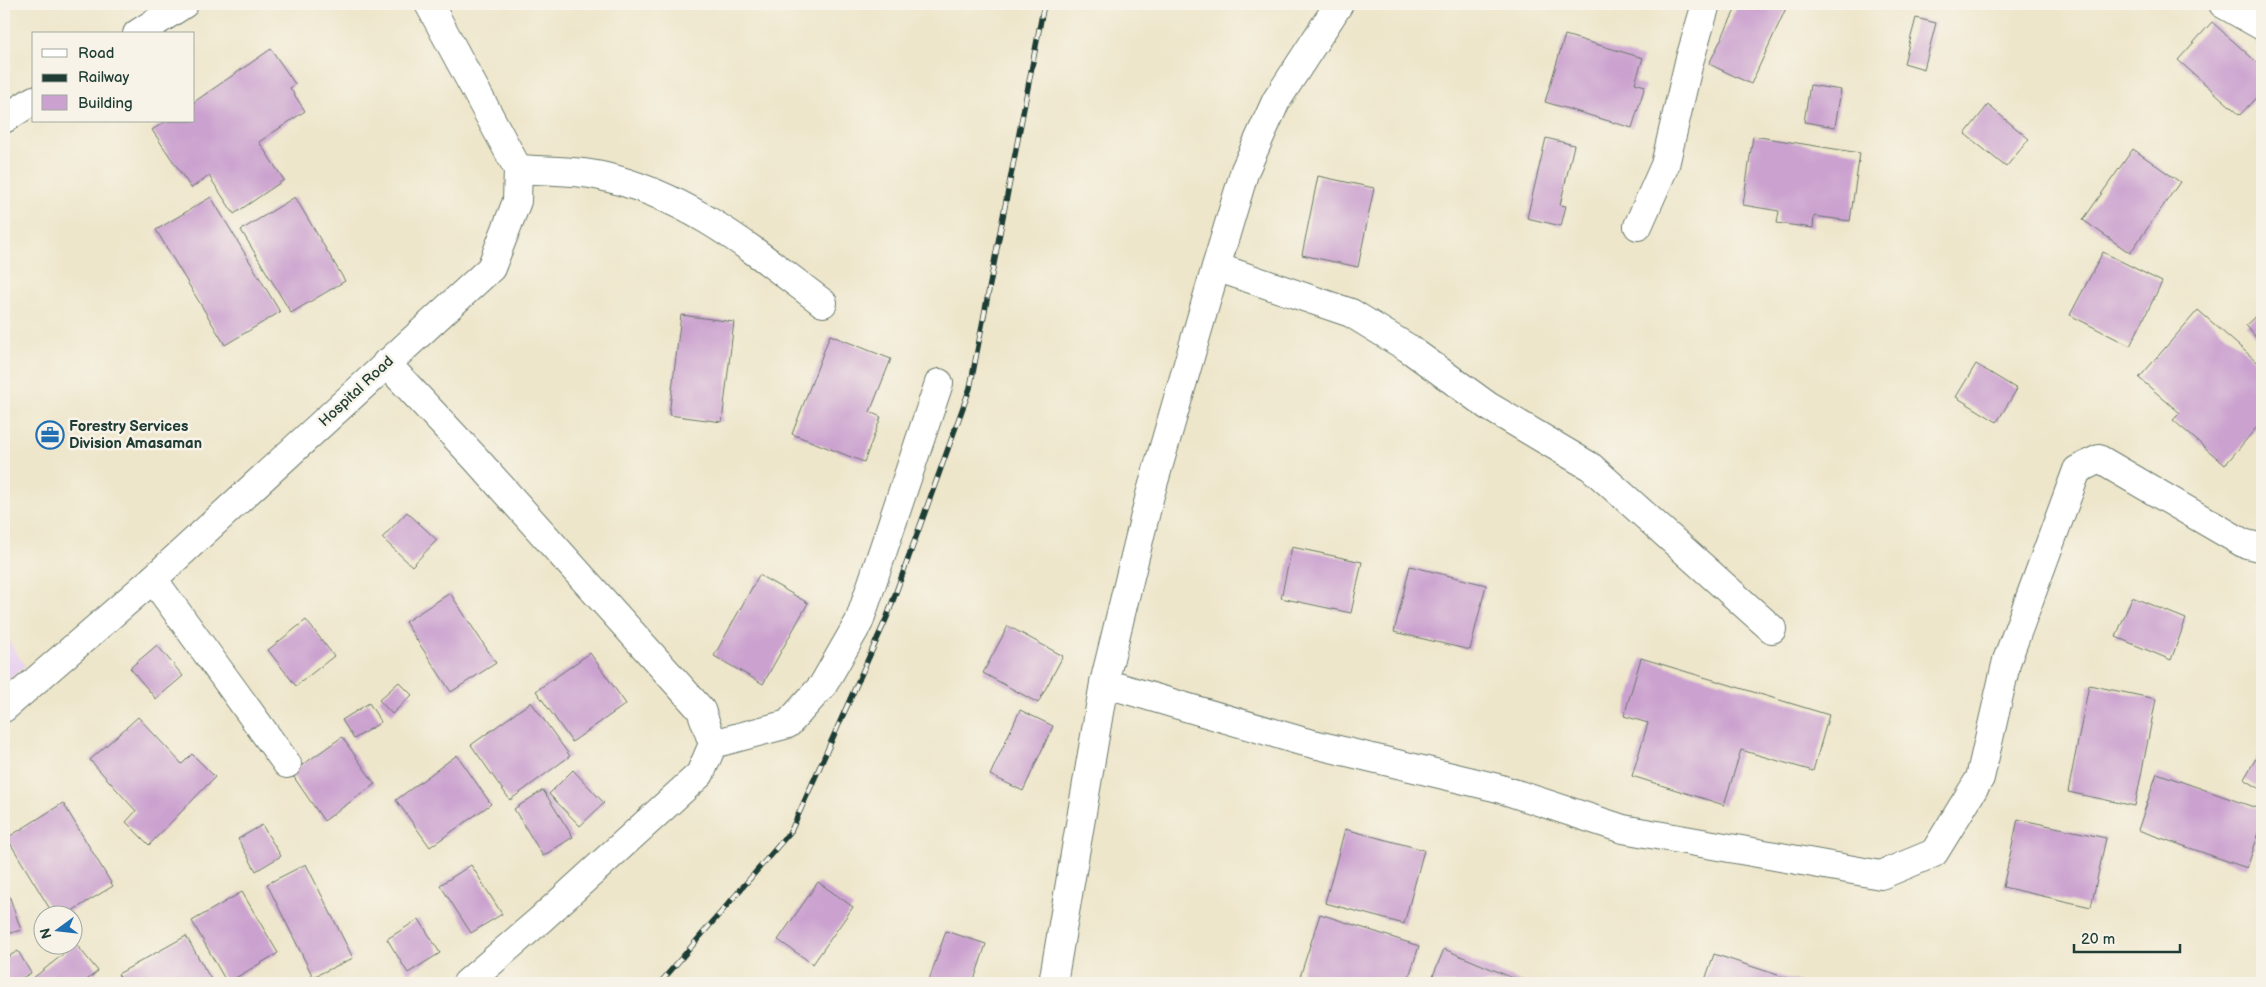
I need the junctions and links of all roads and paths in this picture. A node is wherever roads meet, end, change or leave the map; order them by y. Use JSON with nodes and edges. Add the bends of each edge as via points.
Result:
{"nodes":[{"id":1,"x":184,"y":4,"type":"edge"},
{"id":2,"x":429,"y":4,"type":"edge"},
{"id":3,"x":1339,"y":4,"type":"edge"},
{"id":4,"x":1706,"y":4,"type":"edge"},
{"id":5,"x":2223,"y":4,"type":"edge"},
{"id":6,"x":2262,"y":26,"type":"edge"},
{"id":7,"x":140,"y":32,"type":"edge"},
{"id":8,"x":32,"y":101,"type":"edge"},
{"id":9,"x":4,"y":119,"type":"edge"},
{"id":10,"x":518,"y":169,"type":"junction"},
{"id":11,"x":1638,"y":226,"type":"dead end"},
{"id":12,"x":1216,"y":266,"type":"junction"},
{"id":13,"x":823,"y":303,"type":"dead end"},
{"id":14,"x":386,"y":363,"type":"junction"},
{"id":15,"x":939,"y":383,"type":"dead end"},
{"id":16,"x":2262,"y":548,"type":"edge"},
{"id":17,"x":153,"y":579,"type":"junction"},
{"id":18,"x":1772,"y":628,"type":"dead end"},
{"id":19,"x":1104,"y":683,"type":"junction"},
{"id":20,"x":4,"y":708,"type":"edge"},
{"id":21,"x":713,"y":744,"type":"junction"},
{"id":22,"x":287,"y":764,"type":"dead end"},
{"id":23,"x":467,"y":983,"type":"edge"},
{"id":24,"x":1053,"y":983,"type":"edge"}],
"edges":[{"from":1,"to":7,"type":"street"},
{"from":2,"to":10,"type":"street"},
{"from":3,"to":12,"type":"street","via":[[1276,101],[1245,170]]},
{"from":4,"to":11,"type":"street","via":[[1665,165]]},
{"from":5,"to":6,"type":"street"},
{"from":8,"to":9,"type":"street"},
{"from":10,"to":13,"type":"street","via":[[600,176],[665,196],[718,225]]},
{"from":10,"to":14,"type":"street","name":"Hospital Road","via":[[517,201],[491,268]]},
{"from":12,"to":18,"type":"street","via":[[1352,314],[1408,348],[1488,406],[1590,467]]},
{"from":12,"to":19,"type":"street","via":[[1150,494]]},
{"from":14,"to":17,"type":"street","name":"Hospital Road"},
{"from":14,"to":21,"type":"street","via":[[476,458],[701,710]]},
{"from":15,"to":21,"type":"street","via":[[859,622],[823,685],[788,724]]},
{"from":16,"to":19,"type":"street","via":[[2243,543],[2099,459],[2077,470],[2007,660],[1980,778],[1934,853],[1882,875],[1622,828],[1498,788],[1301,741]]},
{"from":17,"to":20,"type":"street","name":"Hospital Road"},
{"from":17,"to":22,"type":"street"},
{"from":19,"to":24,"type":"street"},
{"from":21,"to":23,"type":"street","via":[[700,774]]}]}
